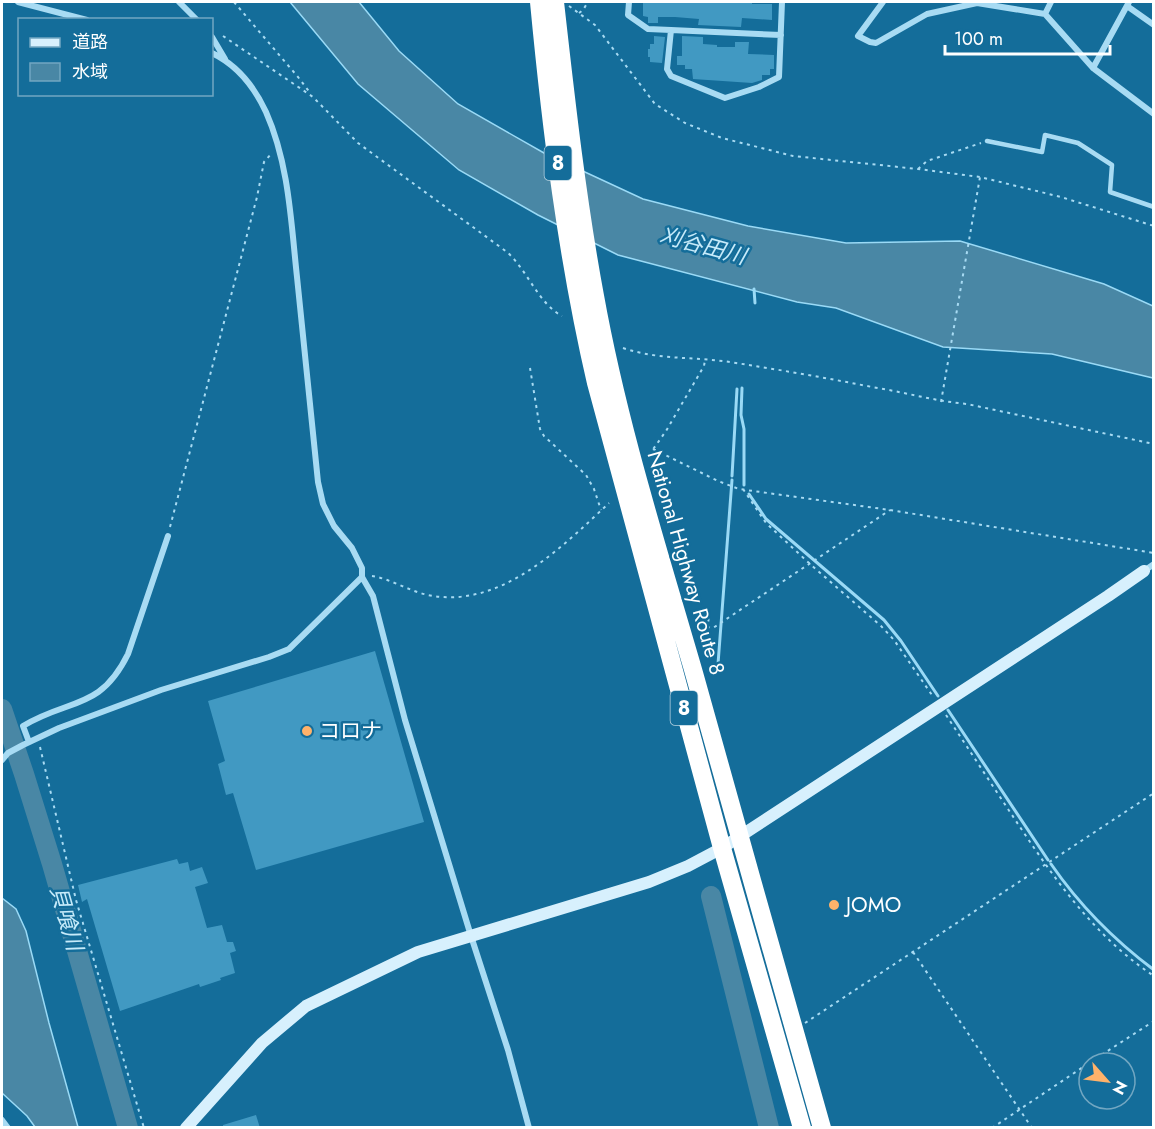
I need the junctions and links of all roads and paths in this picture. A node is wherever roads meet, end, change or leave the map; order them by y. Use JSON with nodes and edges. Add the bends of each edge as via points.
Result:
{"nodes":[{"id":1,"x":18,"y":2,"type":"edge"},
{"id":2,"x":179,"y":2,"type":"edge"},
{"id":3,"x":234,"y":2,"type":"edge"},
{"id":4,"x":538,"y":2,"type":"edge"},
{"id":5,"x":588,"y":2,"type":"edge"},
{"id":6,"x":628,"y":2,"type":"edge"},
{"id":7,"x":782,"y":2,"type":"edge"},
{"id":8,"x":883,"y":2,"type":"edge"},
{"id":9,"x":977,"y":2,"type":"edge"},
{"id":10,"x":1051,"y":2,"type":"edge"},
{"id":11,"x":561,"y":3,"type":"edge"},
{"id":12,"x":1128,"y":4,"type":"edge"},
{"id":13,"x":579,"y":13,"type":"junction"},
{"id":14,"x":1045,"y":14,"type":"junction"},
{"id":15,"x":79,"y":18,"type":"edge"},
{"id":16,"x":195,"y":18,"type":"edge"},
{"id":17,"x":1154,"y":25,"type":"edge"},
{"id":18,"x":671,"y":30,"type":"junction"},
{"id":19,"x":219,"y":34,"type":"dead end"},
{"id":20,"x":781,"y":35,"type":"junction"},
{"id":21,"x":213,"y":39,"type":"edge"},
{"id":22,"x":213,"y":54,"type":"edge"},
{"id":23,"x":226,"y":60,"type":"junction"},
{"id":24,"x":1093,"y":68,"type":"junction"},
{"id":25,"x":313,"y":97,"type":"junction"},
{"id":26,"x":1154,"y":114,"type":"edge"},
{"id":27,"x":987,"y":141,"type":"joint"},
{"id":28,"x":278,"y":147,"type":"junction"},
{"id":29,"x":918,"y":169,"type":"junction"},
{"id":30,"x":980,"y":177,"type":"junction"},
{"id":31,"x":1154,"y":207,"type":"edge"},
{"id":32,"x":1154,"y":226,"type":"edge"},
{"id":33,"x":562,"y":316,"type":"dead end"},
{"id":34,"x":623,"y":348,"type":"dead end"},
{"id":35,"x":705,"y":360,"type":"junction"},
{"id":36,"x":530,"y":368,"type":"dead end"},
{"id":37,"x":940,"y":402,"type":"junction"},
{"id":38,"x":1154,"y":444,"type":"edge"},
{"id":39,"x":653,"y":449,"type":"junction"},
{"id":40,"x":649,"y":455,"type":"dead end"},
{"id":41,"x":741,"y":489,"type":"junction"},
{"id":42,"x":609,"y":503,"type":"dead end"},
{"id":43,"x":602,"y":510,"type":"junction"},
{"id":44,"x":890,"y":510,"type":"junction"},
{"id":45,"x":168,"y":536,"type":"joint"},
{"id":46,"x":1154,"y":553,"type":"edge"},
{"id":47,"x":810,"y":564,"type":"junction"},
{"id":48,"x":1149,"y":567,"type":"edge"},
{"id":49,"x":362,"y":577,"type":"junction"},
{"id":50,"x":709,"y":611,"type":"dead end"},
{"id":51,"x":940,"y":706,"type":"junction"},
{"id":52,"x":38,"y":738,"type":"junction"},
{"id":53,"x":26,"y":744,"type":"junction"},
{"id":54,"x":2,"y":760,"type":"edge"},
{"id":55,"x":1154,"y":793,"type":"edge"},
{"id":56,"x":741,"y":837,"type":"junction"},
{"id":57,"x":722,"y":848,"type":"junction"},
{"id":58,"x":1045,"y":865,"type":"junction"},
{"id":59,"x":471,"y":936,"type":"junction"},
{"id":60,"x":914,"y":952,"type":"junction"},
{"id":61,"x":1154,"y":976,"type":"edge"},
{"id":62,"x":1154,"y":1020,"type":"edge"},
{"id":63,"x":793,"y":1029,"type":"junction"},
{"id":64,"x":1107,"y":1051,"type":"edge"},
{"id":65,"x":1077,"y":1071,"type":"edge"},
{"id":66,"x":1020,"y":1109,"type":"junction"},
{"id":67,"x":2,"y":1120,"type":"edge"},
{"id":68,"x":8,"y":1128,"type":"edge"},
{"id":69,"x":144,"y":1128,"type":"edge"},
{"id":70,"x":186,"y":1128,"type":"edge"},
{"id":71,"x":529,"y":1128,"type":"edge"},
{"id":72,"x":802,"y":1128,"type":"edge"},
{"id":73,"x":822,"y":1128,"type":"edge"},
{"id":74,"x":992,"y":1128,"type":"edge"},
{"id":75,"x":1032,"y":1128,"type":"edge"}],
"edges":[{"from":1,"to":15,"type":"street"},
{"from":2,"to":16,"type":"street"},
{"from":3,"to":25,"type":"path"},
{"from":4,"to":57,"type":"highway","name":"National Highway Route 8","number":"8","via":[[585,338]]},
{"from":5,"to":13,"type":"path"},
{"from":6,"to":18,"type":"street","via":[[628,15],[648,29]]},
{"from":7,"to":20,"type":"street"},
{"from":8,"to":9,"type":"street","via":[[858,36],[876,43],[927,14]]},
{"from":9,"to":14,"type":"street"},
{"from":10,"to":14,"type":"street"},
{"from":11,"to":13,"type":"path"},
{"from":11,"to":56,"type":"highway","name":"National Highway Route 8","number":"8","via":[[561,52],[574,158],[595,296],[615,390]]},
{"from":12,"to":17,"type":"street"},
{"from":12,"to":24,"type":"street"},
{"from":13,"to":29,"type":"path","via":[[606,38],[655,104],[685,123],[740,144],[793,156]]},
{"from":14,"to":24,"type":"street"},
{"from":18,"to":20,"type":"street"},
{"from":18,"to":20,"type":"street","via":[[667,69],[671,75],[725,98],[779,77]]},
{"from":19,"to":25,"type":"path"},
{"from":21,"to":23,"type":"street"},
{"from":22,"to":23,"type":"street"},
{"from":23,"to":28,"type":"street","via":[[250,84]]},
{"from":24,"to":26,"type":"street"},
{"from":25,"to":33,"type":"path","via":[[358,143],[519,262],[545,303]]},
{"from":27,"to":29,"type":"path","via":[[927,161]]},
{"from":27,"to":31,"type":"lane","via":[[1042,152],[1045,135],[1078,143],[1112,165],[1110,192]]},
{"from":28,"to":45,"type":"path","via":[[264,162]]},
{"from":28,"to":49,"type":"street","via":[[290,211],[318,482],[323,504],[352,548]]},
{"from":29,"to":30,"type":"path"},
{"from":30,"to":32,"type":"path"},
{"from":30,"to":37,"type":"path"},
{"from":34,"to":35,"type":"path","via":[[642,355]]},
{"from":35,"to":37,"type":"path","via":[[759,366]]},
{"from":35,"to":39,"type":"path"},
{"from":36,"to":43,"type":"path","via":[[540,429],[586,475]]},
{"from":37,"to":38,"type":"path","via":[[987,407]]},
{"from":39,"to":40,"type":"path"},
{"from":39,"to":41,"type":"path"},
{"from":41,"to":44,"type":"path"},
{"from":41,"to":47,"type":"path","via":[[766,523]]},
{"from":42,"to":43,"type":"path"},
{"from":43,"to":49,"type":"path","via":[[537,566],[484,591],[451,597],[428,595],[374,576]]},
{"from":44,"to":46,"type":"path"},
{"from":44,"to":47,"type":"path"},
{"from":45,"to":53,"type":"street","via":[[121,670],[110,685],[94,696],[23,726]]},
{"from":47,"to":50,"type":"path","via":[[713,628],[708,627]]},
{"from":47,"to":51,"type":"path","via":[[882,626]]},
{"from":48,"to":51,"type":"street"},
{"from":49,"to":52,"type":"street","via":[[289,649],[161,690]]},
{"from":49,"to":59,"type":"street","via":[[373,596],[405,720]]},
{"from":51,"to":56,"type":"street"},
{"from":51,"to":58,"type":"path"},
{"from":52,"to":53,"type":"street"},
{"from":52,"to":69,"type":"path","via":[[76,900]]},
{"from":53,"to":54,"type":"street"},
{"from":55,"to":58,"type":"path"},
{"from":56,"to":57,"type":"street"},
{"from":56,"to":63,"type":"highway","name":"National Highway Route 8","number":"8"},
{"from":57,"to":59,"type":"street","via":[[649,882]]},
{"from":57,"to":72,"type":"highway","name":"National Highway Route 8","number":"8"},
{"from":58,"to":60,"type":"path"},
{"from":58,"to":61,"type":"path","via":[[1114,946]]},
{"from":59,"to":70,"type":"street","via":[[418,952],[306,1006],[262,1043]]},
{"from":59,"to":71,"type":"street"},
{"from":60,"to":63,"type":"path"},
{"from":60,"to":66,"type":"path"},
{"from":62,"to":64,"type":"path"},
{"from":63,"to":73,"type":"highway","name":"National Highway Route 8","number":"8"},
{"from":65,"to":66,"type":"path"},
{"from":66,"to":74,"type":"path"},
{"from":66,"to":75,"type":"path"},
{"from":67,"to":68,"type":"street"}]}
